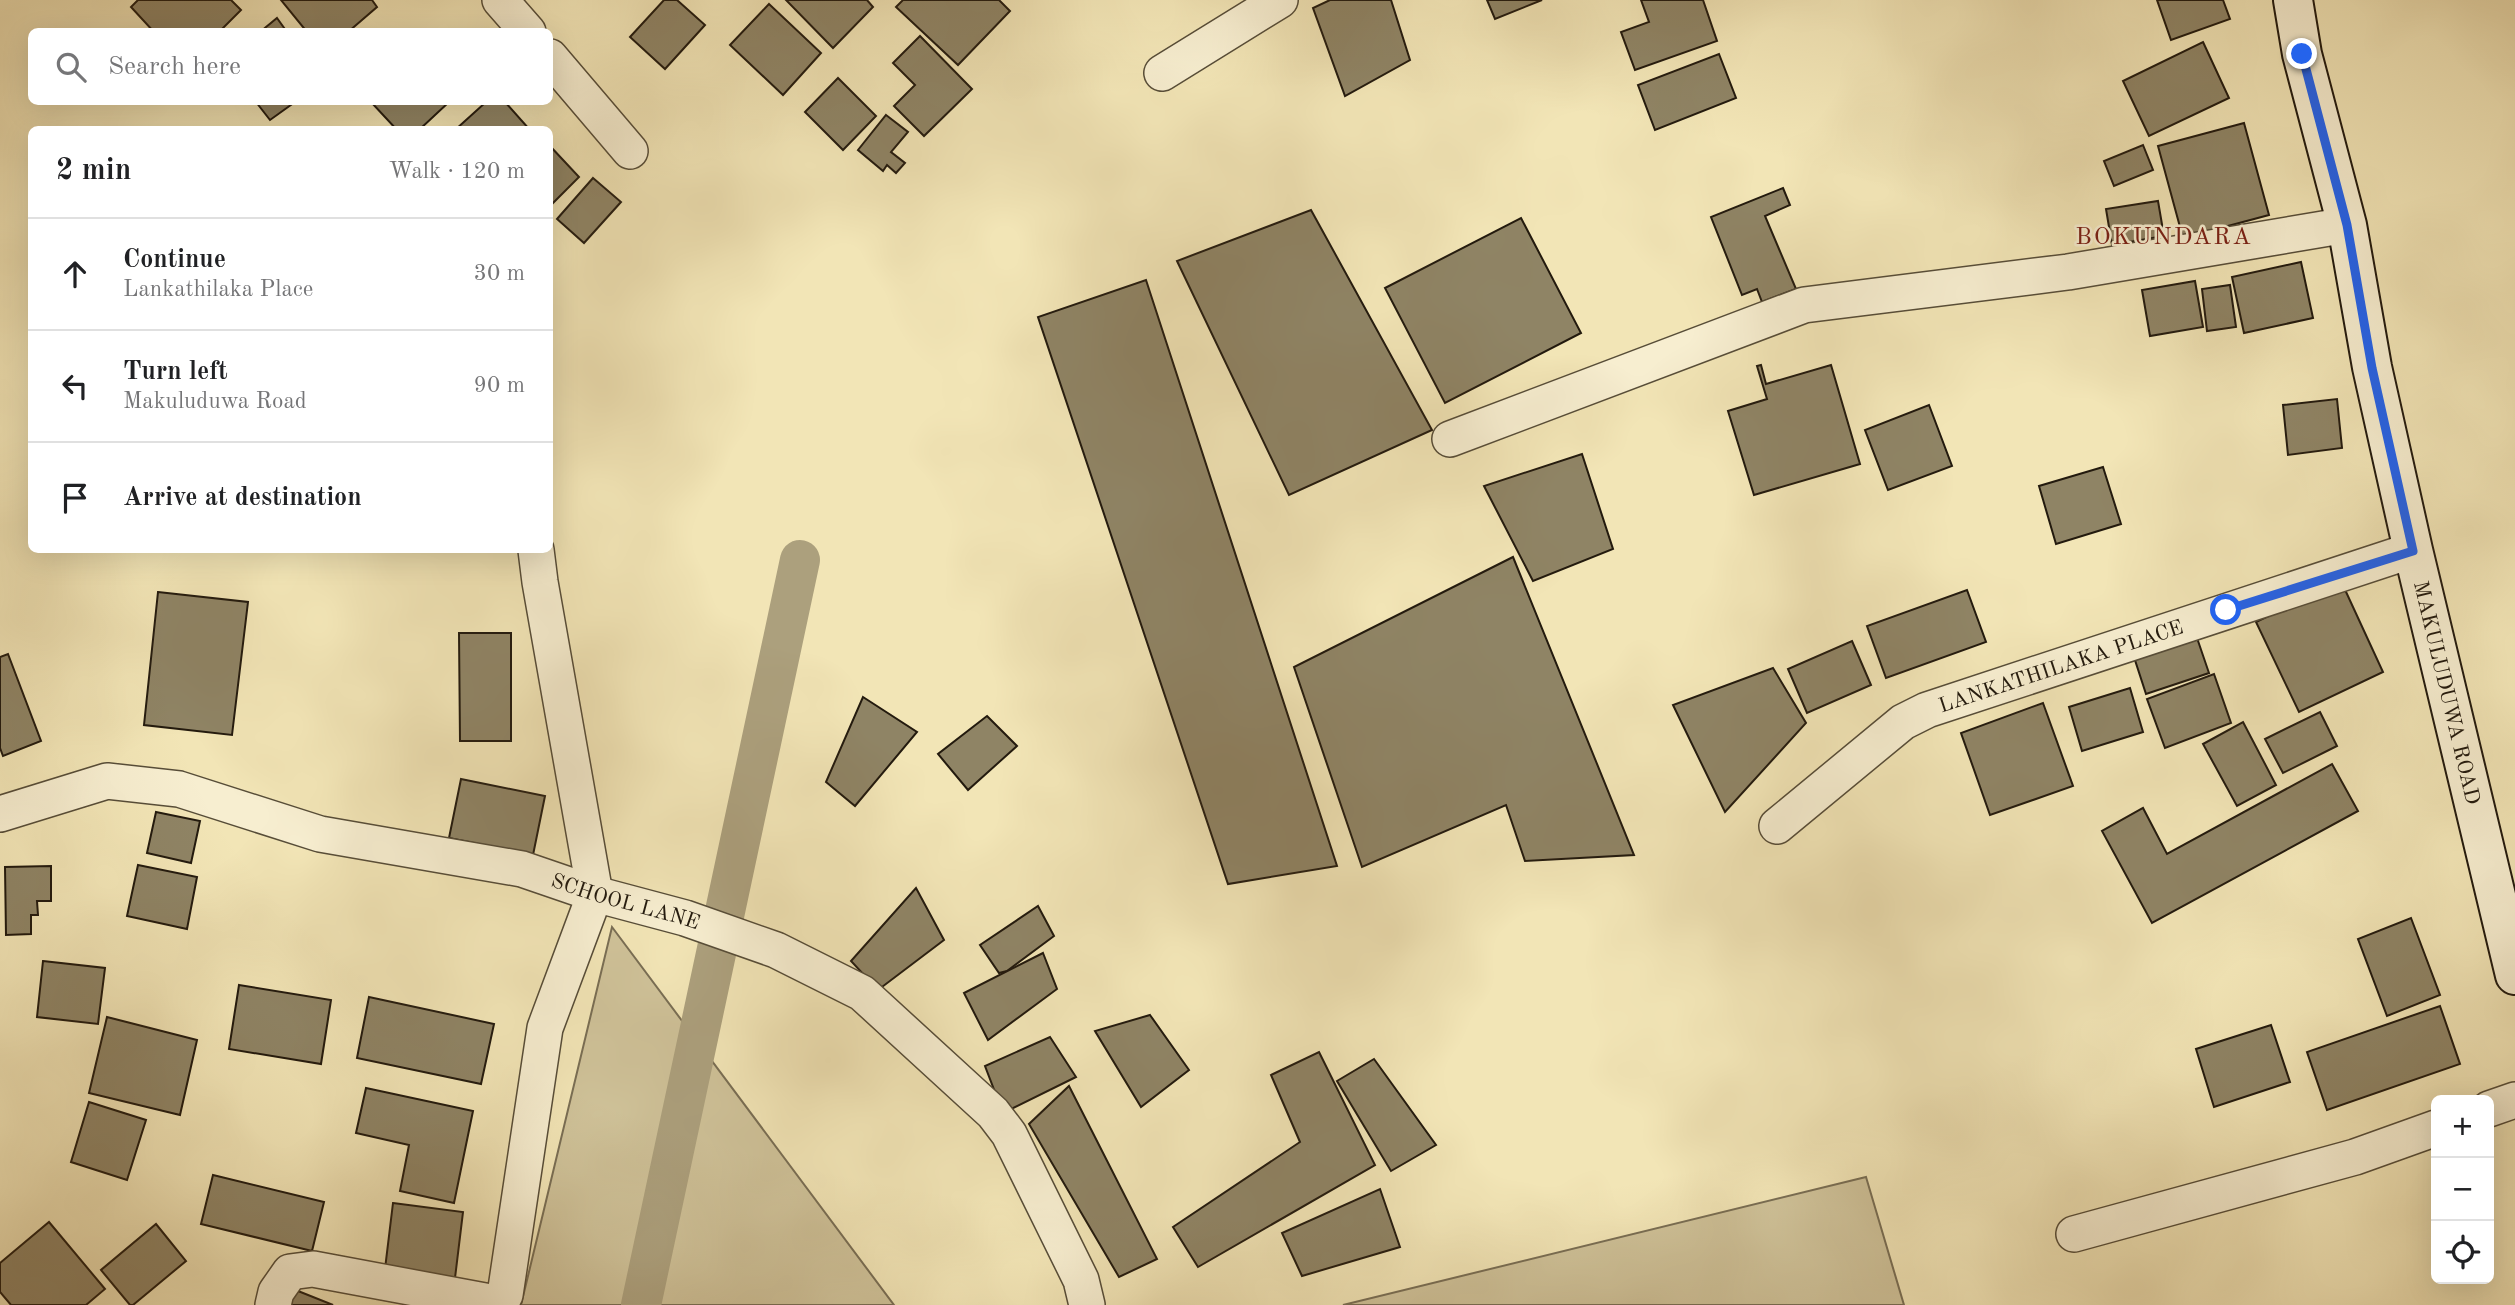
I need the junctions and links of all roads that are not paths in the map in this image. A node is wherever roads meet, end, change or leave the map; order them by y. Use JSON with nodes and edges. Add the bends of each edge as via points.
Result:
{"nodes":[{"id":1,"x":500,"y":0,"type":"edge"},
{"id":2,"x":1280,"y":0,"type":"edge"},
{"id":3,"x":2292,"y":0,"type":"edge"},
{"id":4,"x":524,"y":28,"type":"edge"},
{"id":5,"x":553,"y":61,"type":"edge"},
{"id":6,"x":1162,"y":73,"type":"dead end"},
{"id":7,"x":630,"y":151,"type":"dead end"},
{"id":8,"x":2347,"y":225,"type":"junction"},
{"id":9,"x":1450,"y":439,"type":"dead end"},
{"id":10,"x":2413,"y":551,"type":"junction"},
{"id":11,"x":536,"y":553,"type":"edge"},
{"id":12,"x":0,"y":814,"type":"edge"},
{"id":13,"x":1777,"y":826,"type":"dead end"},
{"id":14,"x":595,"y":894,"type":"junction"},
{"id":15,"x":2515,"y":975,"type":"edge"},
{"id":16,"x":2515,"y":1100,"type":"edge"},
{"id":17,"x":2494,"y":1107,"type":"edge"},
{"id":18,"x":2431,"y":1130,"type":"edge"},
{"id":19,"x":2074,"y":1234,"type":"dead end"},
{"id":20,"x":273,"y":1305,"type":"edge"},
{"id":21,"x":1087,"y":1305,"type":"edge"}],
"edges":[{"from":1,"to":4,"type":"street"},
{"from":2,"to":6,"type":"street"},
{"from":3,"to":8,"type":"street","name":"MAKULUDUWA ROAD"},
{"from":5,"to":7,"type":"street"},
{"from":8,"to":9,"type":"street","via":[[2068,272],[1804,305]]},
{"from":8,"to":10,"type":"street","name":"MAKULUDUWA ROAD","via":[[2372,368]]},
{"from":10,"to":13,"type":"street","name":"LANKATHILAKA PLACE","via":[[1927,710],[1903,722]]},
{"from":10,"to":15,"type":"street","name":"MAKULUDUWA ROAD"},
{"from":11,"to":14,"type":"street"},
{"from":12,"to":14,"type":"street","name":"SCHOOL LANE","via":[[107,781],[179,789],[320,834],[522,869]]},
{"from":14,"to":20,"type":"street","via":[[545,1028],[505,1295],[498,1303],[490,1302],[313,1269],[290,1272]]},
{"from":14,"to":21,"type":"street","name":"SCHOOL LANE","via":[[776,950],[862,993],[993,1113],[1009,1134],[1080,1280]]},
{"from":16,"to":17,"type":"street"},
{"from":18,"to":19,"type":"street","via":[[2355,1157]]}]}
